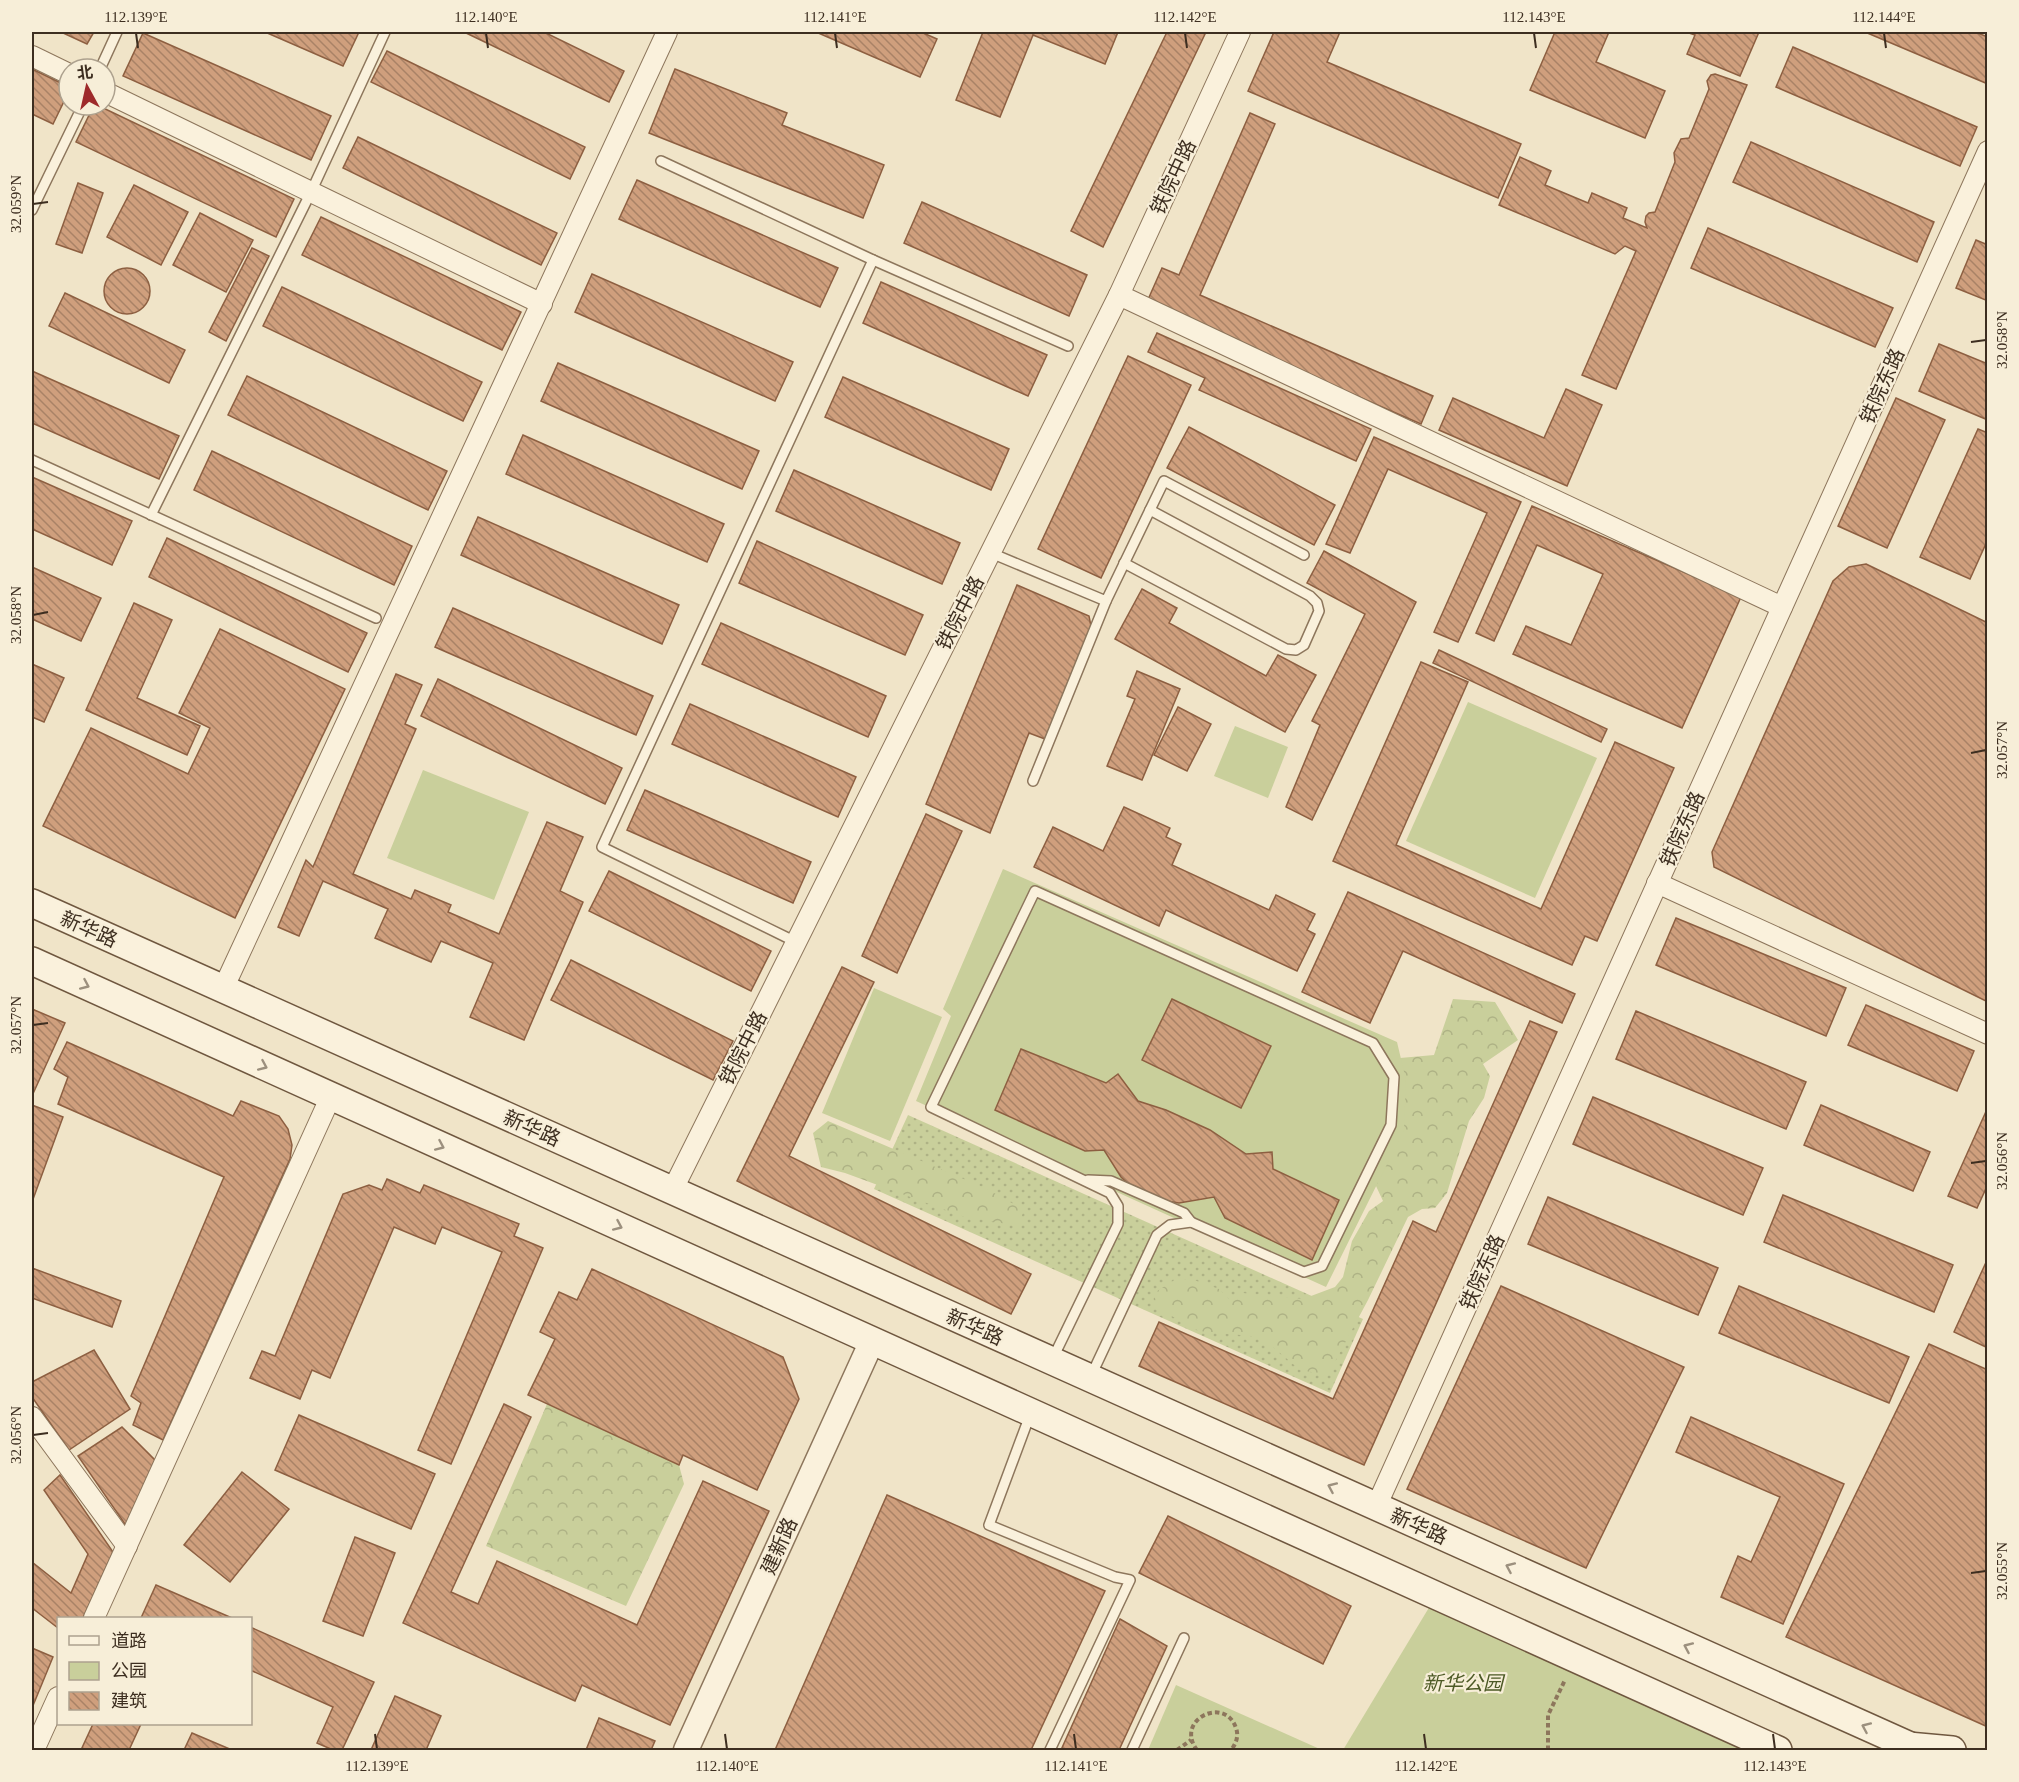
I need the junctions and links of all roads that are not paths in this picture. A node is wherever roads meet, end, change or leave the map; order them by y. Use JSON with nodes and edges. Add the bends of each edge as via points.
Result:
{"nodes":[{"id":1,"x":117,"y":32,"type":"edge"},
{"id":2,"x":385,"y":32,"type":"edge"},
{"id":3,"x":667,"y":32,"type":"edge"},
{"id":4,"x":1240,"y":32,"type":"edge"},
{"id":5,"x":32,"y":56,"type":"edge"},
{"id":6,"x":106,"y":57,"type":"edge"},
{"id":7,"x":57,"y":68,"type":"edge"},
{"id":8,"x":117,"y":98,"type":"edge"},
{"id":9,"x":77,"y":117,"type":"edge"},
{"id":10,"x":1988,"y":151,"type":"edge"},
{"id":11,"x":661,"y":161,"type":"dead end"},
{"id":12,"x":310,"y":192,"type":"junction"},
{"id":13,"x":32,"y":210,"type":"edge"},
{"id":14,"x":873,"y":260,"type":"junction"},
{"id":15,"x":1119,"y":295,"type":"junction"},
{"id":16,"x":542,"y":304,"type":"junction"},
{"id":17,"x":1068,"y":346,"type":"dead end"},
{"id":18,"x":32,"y":460,"type":"edge"},
{"id":19,"x":1150,"y":510,"type":"junction"},
{"id":20,"x":152,"y":514,"type":"junction"},
{"id":21,"x":991,"y":553,"type":"junction"},
{"id":22,"x":1304,"y":555,"type":"dead end"},
{"id":23,"x":1124,"y":563,"type":"junction"},
{"id":24,"x":1106,"y":601,"type":"junction"},
{"id":25,"x":1782,"y":607,"type":"junction"},
{"id":26,"x":376,"y":618,"type":"dead end"},
{"id":27,"x":1033,"y":781,"type":"dead end"},
{"id":28,"x":1657,"y":883,"type":"junction"},
{"id":29,"x":32,"y":903,"type":"edge"},
{"id":30,"x":796,"y":942,"type":"junction"},
{"id":31,"x":32,"y":961,"type":"edge"},
{"id":32,"x":223,"y":989,"type":"junction"},
{"id":33,"x":1988,"y":1034,"type":"edge"},
{"id":34,"x":331,"y":1096,"type":"junction"},
{"id":35,"x":1082,"y":1179,"type":"junction"},
{"id":36,"x":672,"y":1191,"type":"junction"},
{"id":37,"x":1191,"y":1222,"type":"junction"},
{"id":38,"x":872,"y":1341,"type":"junction"},
{"id":39,"x":1052,"y":1361,"type":"junction"},
{"id":40,"x":1090,"y":1378,"type":"junction"},
{"id":41,"x":1031,"y":1413,"type":"junction"},
{"id":42,"x":32,"y":1417,"type":"edge"},
{"id":43,"x":1376,"y":1507,"type":"junction"},
{"id":44,"x":127,"y":1546,"type":"junction"},
{"id":45,"x":94,"y":1617,"type":"edge"},
{"id":46,"x":1184,"y":1638,"type":"dead end"},
{"id":47,"x":57,"y":1699,"type":"edge"},
{"id":48,"x":1914,"y":1748,"type":"edge"},
{"id":49,"x":34,"y":1750,"type":"edge"},
{"id":50,"x":686,"y":1750,"type":"edge"},
{"id":51,"x":1050,"y":1750,"type":"edge"},
{"id":52,"x":1132,"y":1750,"type":"edge"},
{"id":53,"x":1778,"y":1750,"type":"edge"},
{"id":54,"x":1952,"y":1750,"type":"edge"}],
"edges":[{"from":1,"to":6,"type":"lane"},
{"from":2,"to":12,"type":"lane"},
{"from":3,"to":16,"type":"street"},
{"from":4,"to":15,"type":"street","name":"铁院中路"},
{"from":5,"to":7,"type":"street"},
{"from":8,"to":12,"type":"street"},
{"from":9,"to":13,"type":"lane"},
{"from":10,"to":25,"type":"street","name":"铁院东路"},
{"from":11,"to":14,"type":"lane"},
{"from":12,"to":16,"type":"street"},
{"from":12,"to":20,"type":"lane"},
{"from":14,"to":17,"type":"lane"},
{"from":14,"to":30,"type":"lane","via":[[602,847]]},
{"from":15,"to":21,"type":"street","name":"铁院中路"},
{"from":15,"to":25,"type":"street"},
{"from":16,"to":32,"type":"street"},
{"from":18,"to":20,"type":"lane"},
{"from":19,"to":22,"type":"lane","via":[[1164,481]]},
{"from":19,"to":23,"type":"lane"},
{"from":19,"to":23,"type":"lane","via":[[1310,596],[1319,611],[1304,645],[1296,651],[1286,649]]},
{"from":20,"to":26,"type":"lane"},
{"from":21,"to":24,"type":"lane"},
{"from":21,"to":30,"type":"street","name":"铁院中路"},
{"from":23,"to":24,"type":"lane"},
{"from":24,"to":27,"type":"lane"},
{"from":25,"to":28,"type":"street","name":"铁院东路"},
{"from":28,"to":33,"type":"street"},
{"from":28,"to":43,"type":"street","name":"铁院东路"},
{"from":29,"to":32,"type":"main road","name":"新华路"},
{"from":30,"to":36,"type":"street","name":"铁院中路"},
{"from":31,"to":34,"type":"main road","one_way":true},
{"from":32,"to":36,"type":"main road","name":"新华路"},
{"from":34,"to":38,"type":"main road","one_way":true},
{"from":34,"to":44,"type":"street"},
{"from":35,"to":37,"type":"lane","via":[[1111,1181],[1184,1213]]},
{"from":35,"to":37,"type":"lane","via":[[931,1107],[1035,891],[1373,1043],[1394,1077],[1391,1125],[1322,1266],[1304,1272]]},
{"from":35,"to":39,"type":"lane","via":[[1110,1193],[1118,1206],[1118,1224]]},
{"from":36,"to":39,"type":"main road","name":"新华路"},
{"from":37,"to":40,"type":"lane","via":[[1170,1225],[1156,1235]]},
{"from":38,"to":41,"type":"main road"},
{"from":38,"to":50,"type":"street","name":"建新路"},
{"from":39,"to":40,"type":"main road","name":"新华路"},
{"from":43,"to":40,"type":"main road","name":"新华路","one_way":true},
{"from":41,"to":51,"type":"lane","via":[[989,1525],[1130,1580]]},
{"from":41,"to":53,"type":"main road"},
{"from":42,"to":44,"type":"street"},
{"from":48,"to":43,"type":"main road","name":"新华路","one_way":true},
{"from":44,"to":45,"type":"street"},
{"from":46,"to":52,"type":"lane"},
{"from":47,"to":49,"type":"street"},
{"from":48,"to":54,"type":"main road","name":"新华路"}]}
